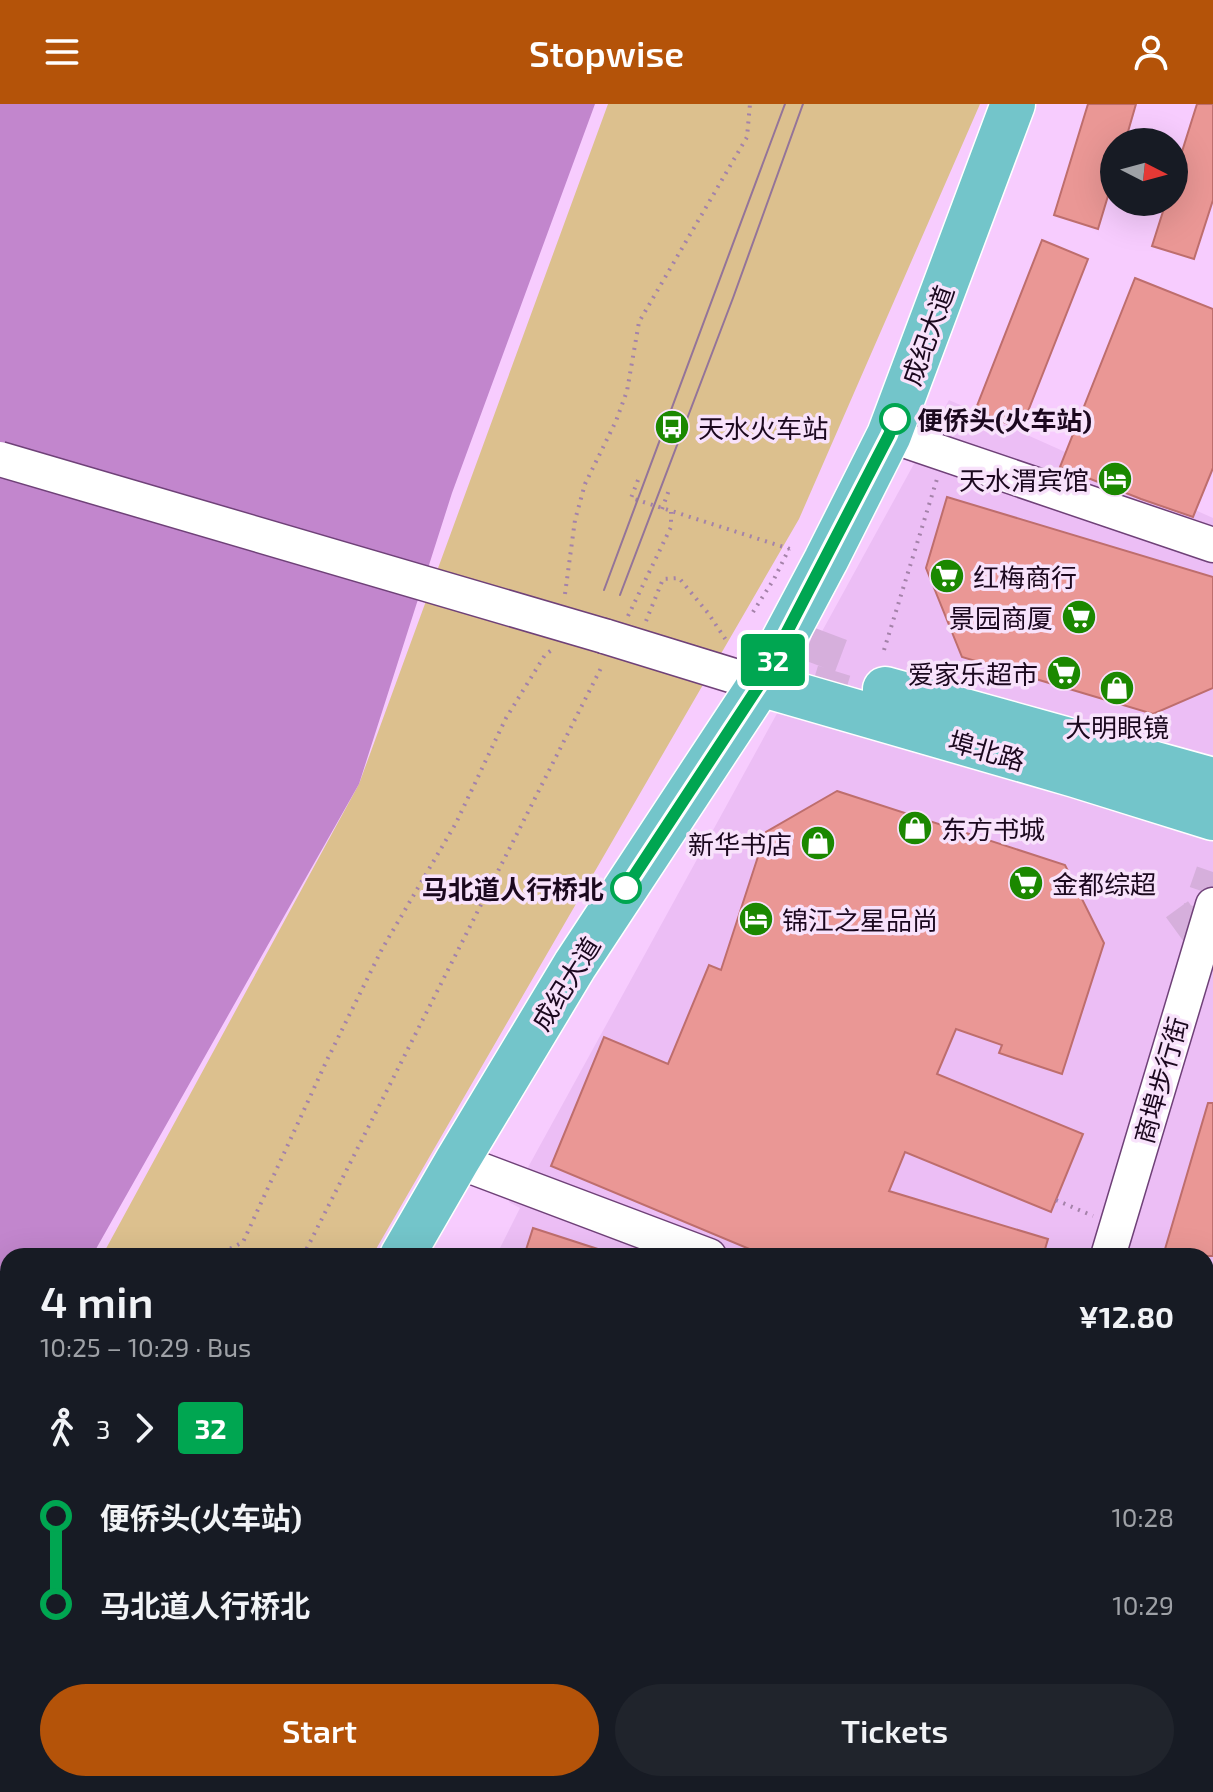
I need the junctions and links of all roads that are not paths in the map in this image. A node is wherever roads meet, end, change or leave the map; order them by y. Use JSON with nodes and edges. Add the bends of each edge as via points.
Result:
{"nodes":[{"id":1,"x":1013,"y":104,"type":"edge"},
{"id":2,"x":889,"y":435,"type":"junction"},
{"id":3,"x":0,"y":459,"type":"edge"},
{"id":4,"x":1213,"y":545,"type":"edge"},
{"id":5,"x":760,"y":684,"type":"junction"},
{"id":6,"x":1213,"y":780,"type":"edge"},
{"id":7,"x":1213,"y":818,"type":"edge"},
{"id":8,"x":1213,"y":905,"type":"edge"},
{"id":9,"x":457,"y":1161,"type":"junction"},
{"id":10,"x":1113,"y":1241,"type":"edge"},
{"id":11,"x":407,"y":1248,"type":"edge"},
{"id":12,"x":688,"y":1248,"type":"edge"}],
"edges":[{"from":1,"to":2,"type":"main road","name":"成纪大道"},
{"from":2,"to":4,"type":"street"},
{"from":2,"to":5,"type":"main road","name":"成纪大道","via":[[808,554]]},
{"from":3,"to":5,"type":"street","bridge":true,"via":[[621,633]]},
{"from":5,"to":6,"type":"main road","via":[[853,680]]},
{"from":5,"to":7,"type":"main road","name":"埠北路"},
{"from":5,"to":9,"type":"main road","name":"成纪大道","via":[[575,965]]},
{"from":8,"to":10,"type":"street","name":"商埠步行街"},
{"from":9,"to":11,"type":"main road","name":"成纪大道"},
{"from":9,"to":12,"type":"street"}]}
